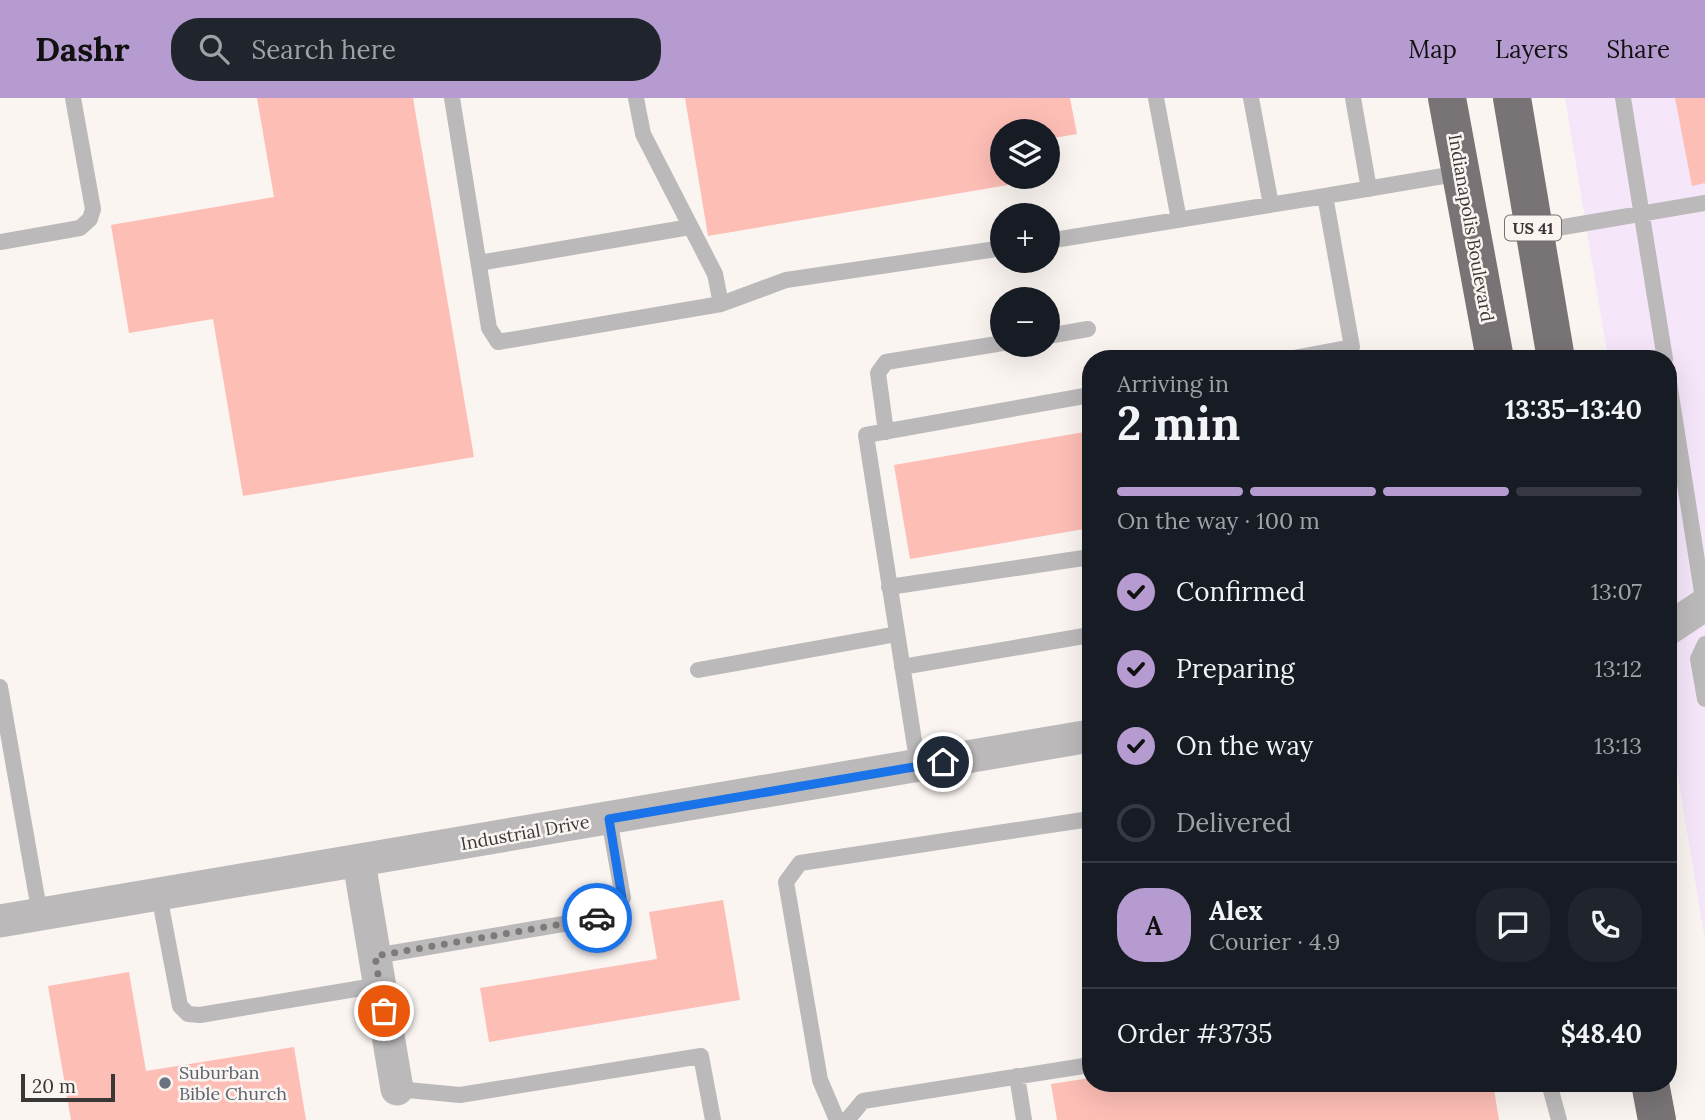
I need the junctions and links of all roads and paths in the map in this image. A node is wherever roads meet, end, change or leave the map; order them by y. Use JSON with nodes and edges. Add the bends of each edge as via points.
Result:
{"nodes":[{"id":1,"x":73,"y":98,"type":"edge"},
{"id":2,"x":452,"y":98,"type":"edge"},
{"id":3,"x":636,"y":98,"type":"edge"},
{"id":4,"x":1156,"y":98,"type":"edge"},
{"id":5,"x":1251,"y":98,"type":"edge"},
{"id":6,"x":1353,"y":98,"type":"edge"},
{"id":7,"x":1447,"y":98,"type":"edge"},
{"id":8,"x":1511,"y":98,"type":"edge"},
{"id":9,"x":1623,"y":98,"type":"edge"},
{"id":10,"x":1461,"y":173,"type":"junction"},
{"id":11,"x":1369,"y":189,"type":"junction"},
{"id":12,"x":1325,"y":196,"type":"junction"},
{"id":13,"x":1705,"y":203,"type":"edge"},
{"id":14,"x":1270,"y":205,"type":"junction"},
{"id":15,"x":1641,"y":212,"type":"junction"},
{"id":16,"x":1179,"y":220,"type":"junction"},
{"id":17,"x":690,"y":227,"type":"junction"},
{"id":18,"x":1534,"y":232,"type":"junction"},
{"id":19,"x":1060,"y":239,"type":"edge"},
{"id":20,"x":0,"y":242,"type":"edge"},
{"id":21,"x":990,"y":250,"type":"edge"},
{"id":22,"x":479,"y":263,"type":"junction"},
{"id":23,"x":721,"y":304,"type":"junction"},
{"id":24,"x":1088,"y":329,"type":"dead end"},
{"id":25,"x":1060,"y":334,"type":"edge"},
{"id":26,"x":990,"y":345,"type":"edge"},
{"id":27,"x":1352,"y":350,"type":"edge"},
{"id":28,"x":1493,"y":350,"type":"edge"},
{"id":29,"x":1554,"y":350,"type":"edge"},
{"id":30,"x":1664,"y":350,"type":"edge"},
{"id":31,"x":1082,"y":396,"type":"edge"},
{"id":32,"x":1677,"y":420,"type":"edge"},
{"id":33,"x":887,"y":432,"type":"junction"},
{"id":34,"x":1698,"y":521,"type":"edge"},
{"id":35,"x":1082,"y":558,"type":"edge"},
{"id":36,"x":889,"y":587,"type":"junction"},
{"id":37,"x":1677,"y":602,"type":"edge"},
{"id":38,"x":1705,"y":604,"type":"edge"},
{"id":39,"x":1677,"y":623,"type":"edge"},
{"id":40,"x":897,"y":634,"type":"junction"},
{"id":41,"x":1082,"y":636,"type":"edge"},
{"id":42,"x":1705,"y":644,"type":"edge"},
{"id":43,"x":902,"y":667,"type":"junction"},
{"id":44,"x":698,"y":670,"type":"dead end"},
{"id":45,"x":0,"y":687,"type":"edge"},
{"id":46,"x":1705,"y":699,"type":"edge"},
{"id":47,"x":1082,"y":737,"type":"edge"},
{"id":48,"x":918,"y":766,"type":"junction"},
{"id":49,"x":609,"y":819,"type":"junction"},
{"id":50,"x":1082,"y":820,"type":"edge"},
{"id":51,"x":359,"y":862,"type":"junction"},
{"id":52,"x":159,"y":895,"type":"junction"},
{"id":53,"x":40,"y":915,"type":"junction"},
{"id":54,"x":0,"y":921,"type":"edge"},
{"id":55,"x":377,"y":970,"type":"junction"},
{"id":56,"x":1082,"y":1066,"type":"edge"},
{"id":57,"x":1017,"y":1076,"type":"junction"},
{"id":58,"x":397,"y":1089,"type":"joint"},
{"id":59,"x":1551,"y":1092,"type":"edge"},
{"id":60,"x":1652,"y":1092,"type":"edge"},
{"id":61,"x":713,"y":1120,"type":"edge"},
{"id":62,"x":837,"y":1120,"type":"edge"},
{"id":63,"x":847,"y":1120,"type":"edge"},
{"id":64,"x":1024,"y":1120,"type":"edge"},
{"id":65,"x":1559,"y":1120,"type":"edge"},
{"id":66,"x":1657,"y":1120,"type":"edge"}],
"edges":[{"from":1,"to":20,"type":"lane","via":[[93,209],[90,219],[80,228]]},
{"from":2,"to":22,"type":"lane"},
{"from":3,"to":17,"type":"lane","via":[[643,134]]},
{"from":4,"to":16,"type":"lane"},
{"from":5,"to":14,"type":"lane"},
{"from":6,"to":11,"type":"lane"},
{"from":7,"to":10,"type":"highway","name":"Indianapolis Boulevard"},
{"from":8,"to":18,"type":"highway","number":"US 41"},
{"from":9,"to":15,"type":"lane"},
{"from":10,"to":11,"type":"lane"},
{"from":10,"to":28,"type":"highway","name":"Indianapolis Boulevard"},
{"from":11,"to":12,"type":"lane"},
{"from":12,"to":14,"type":"lane"},
{"from":12,"to":27,"type":"lane"},
{"from":13,"to":15,"type":"lane"},
{"from":14,"to":16,"type":"lane"},
{"from":15,"to":18,"type":"lane"},
{"from":15,"to":30,"type":"lane"},
{"from":16,"to":19,"type":"lane"},
{"from":17,"to":22,"type":"lane"},
{"from":17,"to":23,"type":"lane","via":[[715,274]]},
{"from":18,"to":29,"type":"highway","number":"US 41"},
{"from":21,"to":23,"type":"lane","via":[[786,280]]},
{"from":22,"to":23,"type":"lane","via":[[489,328],[498,342]]},
{"from":24,"to":25,"type":"lane"},
{"from":26,"to":33,"type":"lane","via":[[886,362],[878,373]]},
{"from":31,"to":33,"type":"lane"},
{"from":32,"to":34,"type":"lane"},
{"from":33,"to":36,"type":"lane","via":[[866,435]]},
{"from":34,"to":38,"type":"lane"},
{"from":35,"to":36,"type":"lane"},
{"from":36,"to":40,"type":"lane"},
{"from":37,"to":38,"type":"street"},
{"from":38,"to":39,"type":"street"},
{"from":40,"to":43,"type":"lane"},
{"from":40,"to":44,"type":"lane"},
{"from":41,"to":43,"type":"lane"},
{"from":42,"to":46,"type":"lane","via":[[1698,659]]},
{"from":43,"to":48,"type":"lane"},
{"from":45,"to":53,"type":"lane"},
{"from":47,"to":48,"type":"street","name":"Industrial Drive"},
{"from":48,"to":49,"type":"street","name":"Industrial Drive"},
{"from":49,"to":51,"type":"street","name":"Industrial Drive"},
{"from":49,"to":55,"type":"lane","via":[[622,898],[610,916]]},
{"from":50,"to":62,"type":"lane","via":[[800,863],[786,882],[820,1080]]},
{"from":51,"to":52,"type":"street","name":"Industrial Drive"},
{"from":51,"to":55,"type":"street"},
{"from":52,"to":53,"type":"street","name":"Industrial Drive"},
{"from":52,"to":55,"type":"lane","via":[[180,1006],[188,1014],[200,1015]]},
{"from":53,"to":54,"type":"street","name":"Industrial Drive"},
{"from":55,"to":58,"type":"street"},
{"from":56,"to":57,"type":"lane"},
{"from":57,"to":63,"type":"lane","via":[[863,1101]]},
{"from":57,"to":64,"type":"lane"},
{"from":58,"to":61,"type":"lane","via":[[460,1095],[701,1056]]},
{"from":59,"to":65,"type":"lane"},
{"from":60,"to":66,"type":"highway"}]}
